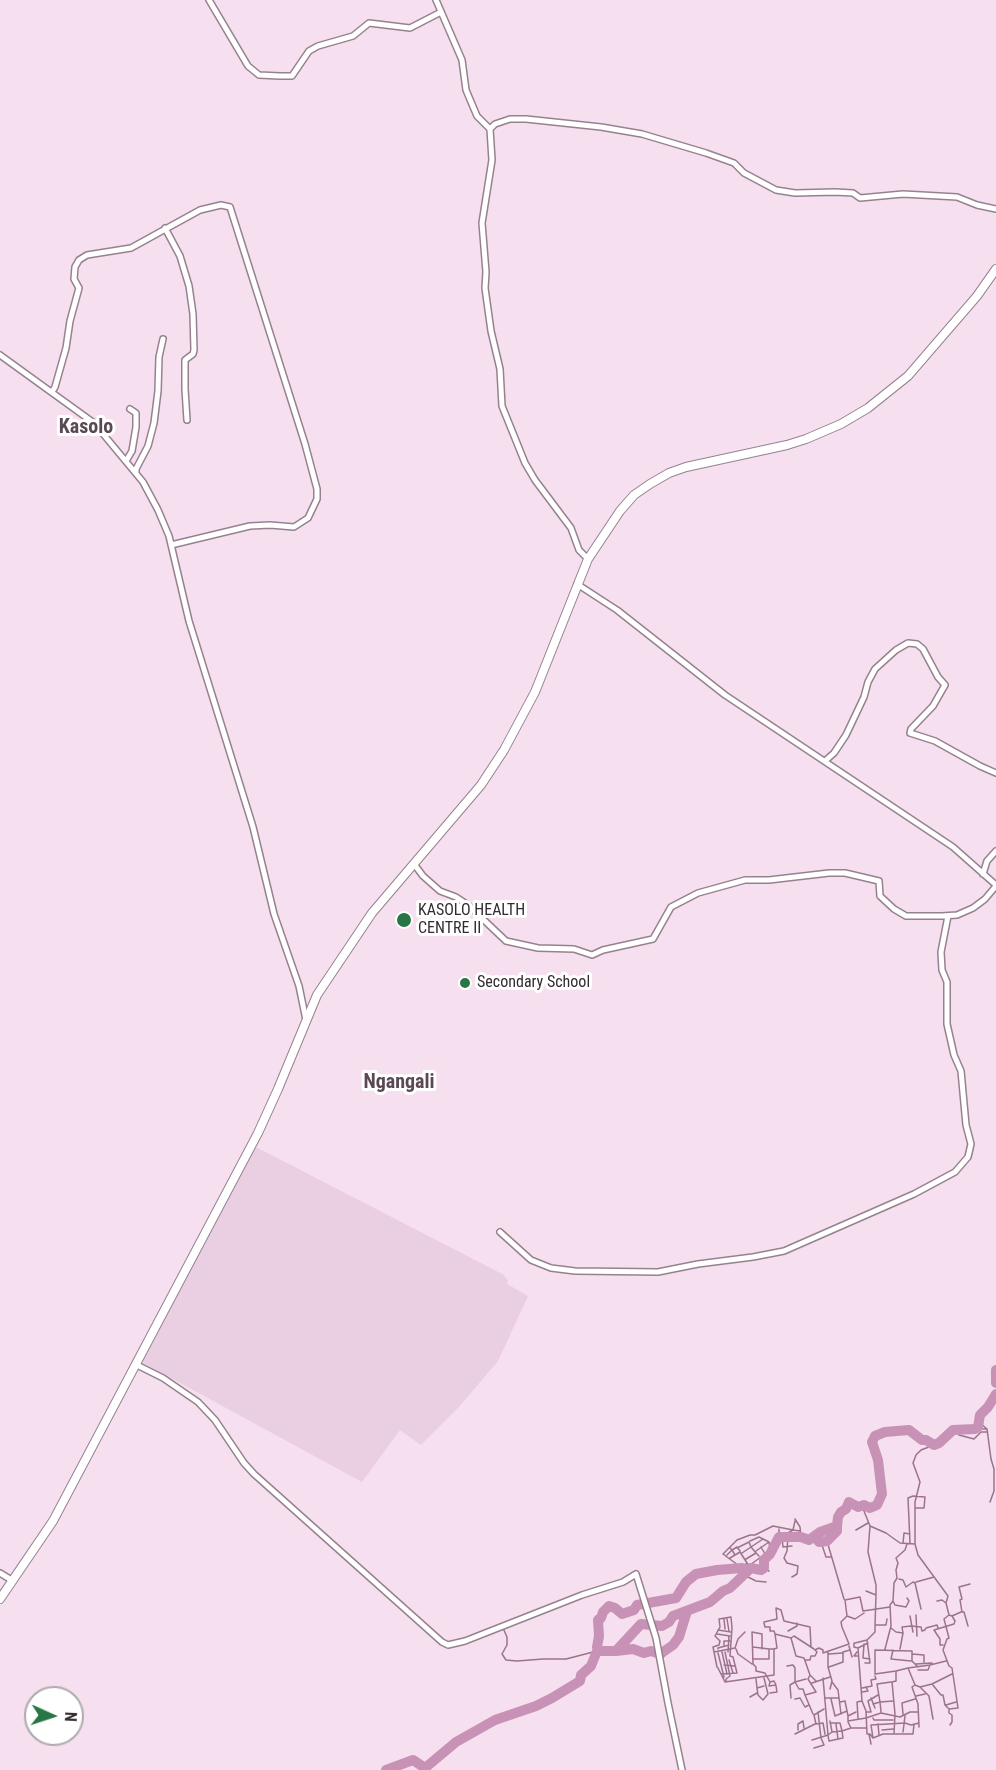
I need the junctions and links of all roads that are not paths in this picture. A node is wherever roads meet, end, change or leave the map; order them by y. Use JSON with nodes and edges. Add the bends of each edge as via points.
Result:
{"nodes":[{"id":1,"x":209,"y":0,"type":"edge"},
{"id":2,"x":436,"y":0,"type":"edge"},
{"id":3,"x":441,"y":12,"type":"junction"},
{"id":4,"x":490,"y":129,"type":"junction"},
{"id":5,"x":996,"y":209,"type":"edge"},
{"id":6,"x":165,"y":228,"type":"junction"},
{"id":7,"x":996,"y":269,"type":"edge"},
{"id":8,"x":164,"y":339,"type":"dead end"},
{"id":9,"x":0,"y":355,"type":"edge"},
{"id":10,"x":52,"y":392,"type":"junction"},
{"id":11,"x":130,"y":409,"type":"dead end"},
{"id":12,"x":187,"y":420,"type":"dead end"},
{"id":13,"x":126,"y":461,"type":"junction"},
{"id":14,"x":136,"y":473,"type":"junction"},
{"id":15,"x":171,"y":545,"type":"junction"},
{"id":16,"x":588,"y":559,"type":"junction"},
{"id":17,"x":578,"y":584,"type":"junction"},
{"id":18,"x":825,"y":761,"type":"junction"},
{"id":19,"x":996,"y":773,"type":"edge"},
{"id":20,"x":996,"y":850,"type":"edge"},
{"id":21,"x":414,"y":864,"type":"junction"},
{"id":22,"x":983,"y":874,"type":"junction"},
{"id":23,"x":996,"y":886,"type":"edge"},
{"id":24,"x":948,"y":916,"type":"junction"},
{"id":25,"x":306,"y":1022,"type":"junction"},
{"id":26,"x":500,"y":1232,"type":"dead end"},
{"id":27,"x":135,"y":1364,"type":"junction"},
{"id":28,"x":0,"y":1573,"type":"edge"},
{"id":29,"x":13,"y":1581,"type":"junction"},
{"id":30,"x":0,"y":1599,"type":"edge"},
{"id":31,"x":682,"y":1770,"type":"edge"}],
"edges":[{"from":1,"to":3,"type":"street","via":[[248,66],[259,75],[292,76],[309,51],[353,36],[369,23],[410,28]]},
{"from":2,"to":3,"type":"street"},
{"from":3,"to":4,"type":"street","via":[[462,60],[466,90],[477,116]]},
{"from":4,"to":5,"type":"street","via":[[510,119],[601,127],[642,134],[734,163],[744,173],[776,190],[853,193],[860,198],[903,194],[957,197]]},
{"from":4,"to":16,"type":"street","via":[[492,160],[482,223],[485,288],[500,369],[502,406],[525,463]]},
{"from":6,"to":10,"type":"street","via":[[131,248],[87,255],[79,260],[74,279],[79,288]]},
{"from":6,"to":12,"type":"street","via":[[180,256],[193,314],[194,354],[185,360]]},
{"from":6,"to":15,"type":"street","via":[[200,210],[230,207],[317,489],[308,518],[294,527],[250,526]]},
{"from":7,"to":16,"type":"main road","via":[[908,376],[868,408],[806,439],[686,467],[650,484],[620,511]]},
{"from":8,"to":14,"type":"street","via":[[154,423]]},
{"from":9,"to":10,"type":"street"},
{"from":10,"to":13,"type":"street","via":[[94,423]]},
{"from":11,"to":13,"type":"street","via":[[136,414],[136,427]]},
{"from":13,"to":14,"type":"street"},
{"from":14,"to":15,"type":"street","via":[[158,510]]},
{"from":15,"to":25,"type":"street","via":[[189,621],[253,827]]},
{"from":16,"to":17,"type":"main road"},
{"from":17,"to":18,"type":"street","via":[[725,695]]},
{"from":17,"to":21,"type":"main road","via":[[535,692],[504,750],[481,784]]},
{"from":18,"to":19,"type":"street","via":[[846,735],[875,669],[908,643],[923,649],[945,686],[910,734],[935,741]]},
{"from":18,"to":22,"type":"street","via":[[952,847]]},
{"from":20,"to":22,"type":"street"},
{"from":21,"to":24,"type":"street","via":[[440,891],[468,905],[506,941],[538,948],[574,949],[592,955],[653,939],[671,907],[698,893],[744,880],[845,873],[879,881],[880,897],[906,916]]},
{"from":21,"to":25,"type":"main road","via":[[372,913],[317,995]]},
{"from":22,"to":23,"type":"street"},
{"from":23,"to":24,"type":"street","via":[[973,908]]},
{"from":24,"to":26,"type":"street","via":[[941,952],[947,982],[947,1024],[961,1071],[971,1144],[968,1157],[955,1172],[784,1251],[657,1272],[551,1268],[531,1260]]},
{"from":25,"to":27,"type":"main road","via":[[258,1133]]},
{"from":27,"to":29,"type":"main road","via":[[53,1521]]},
{"from":27,"to":31,"type":"street","via":[[198,1402],[254,1474],[448,1645],[636,1574],[656,1638]]},
{"from":28,"to":29,"type":"street"},
{"from":29,"to":30,"type":"main road"}]}
